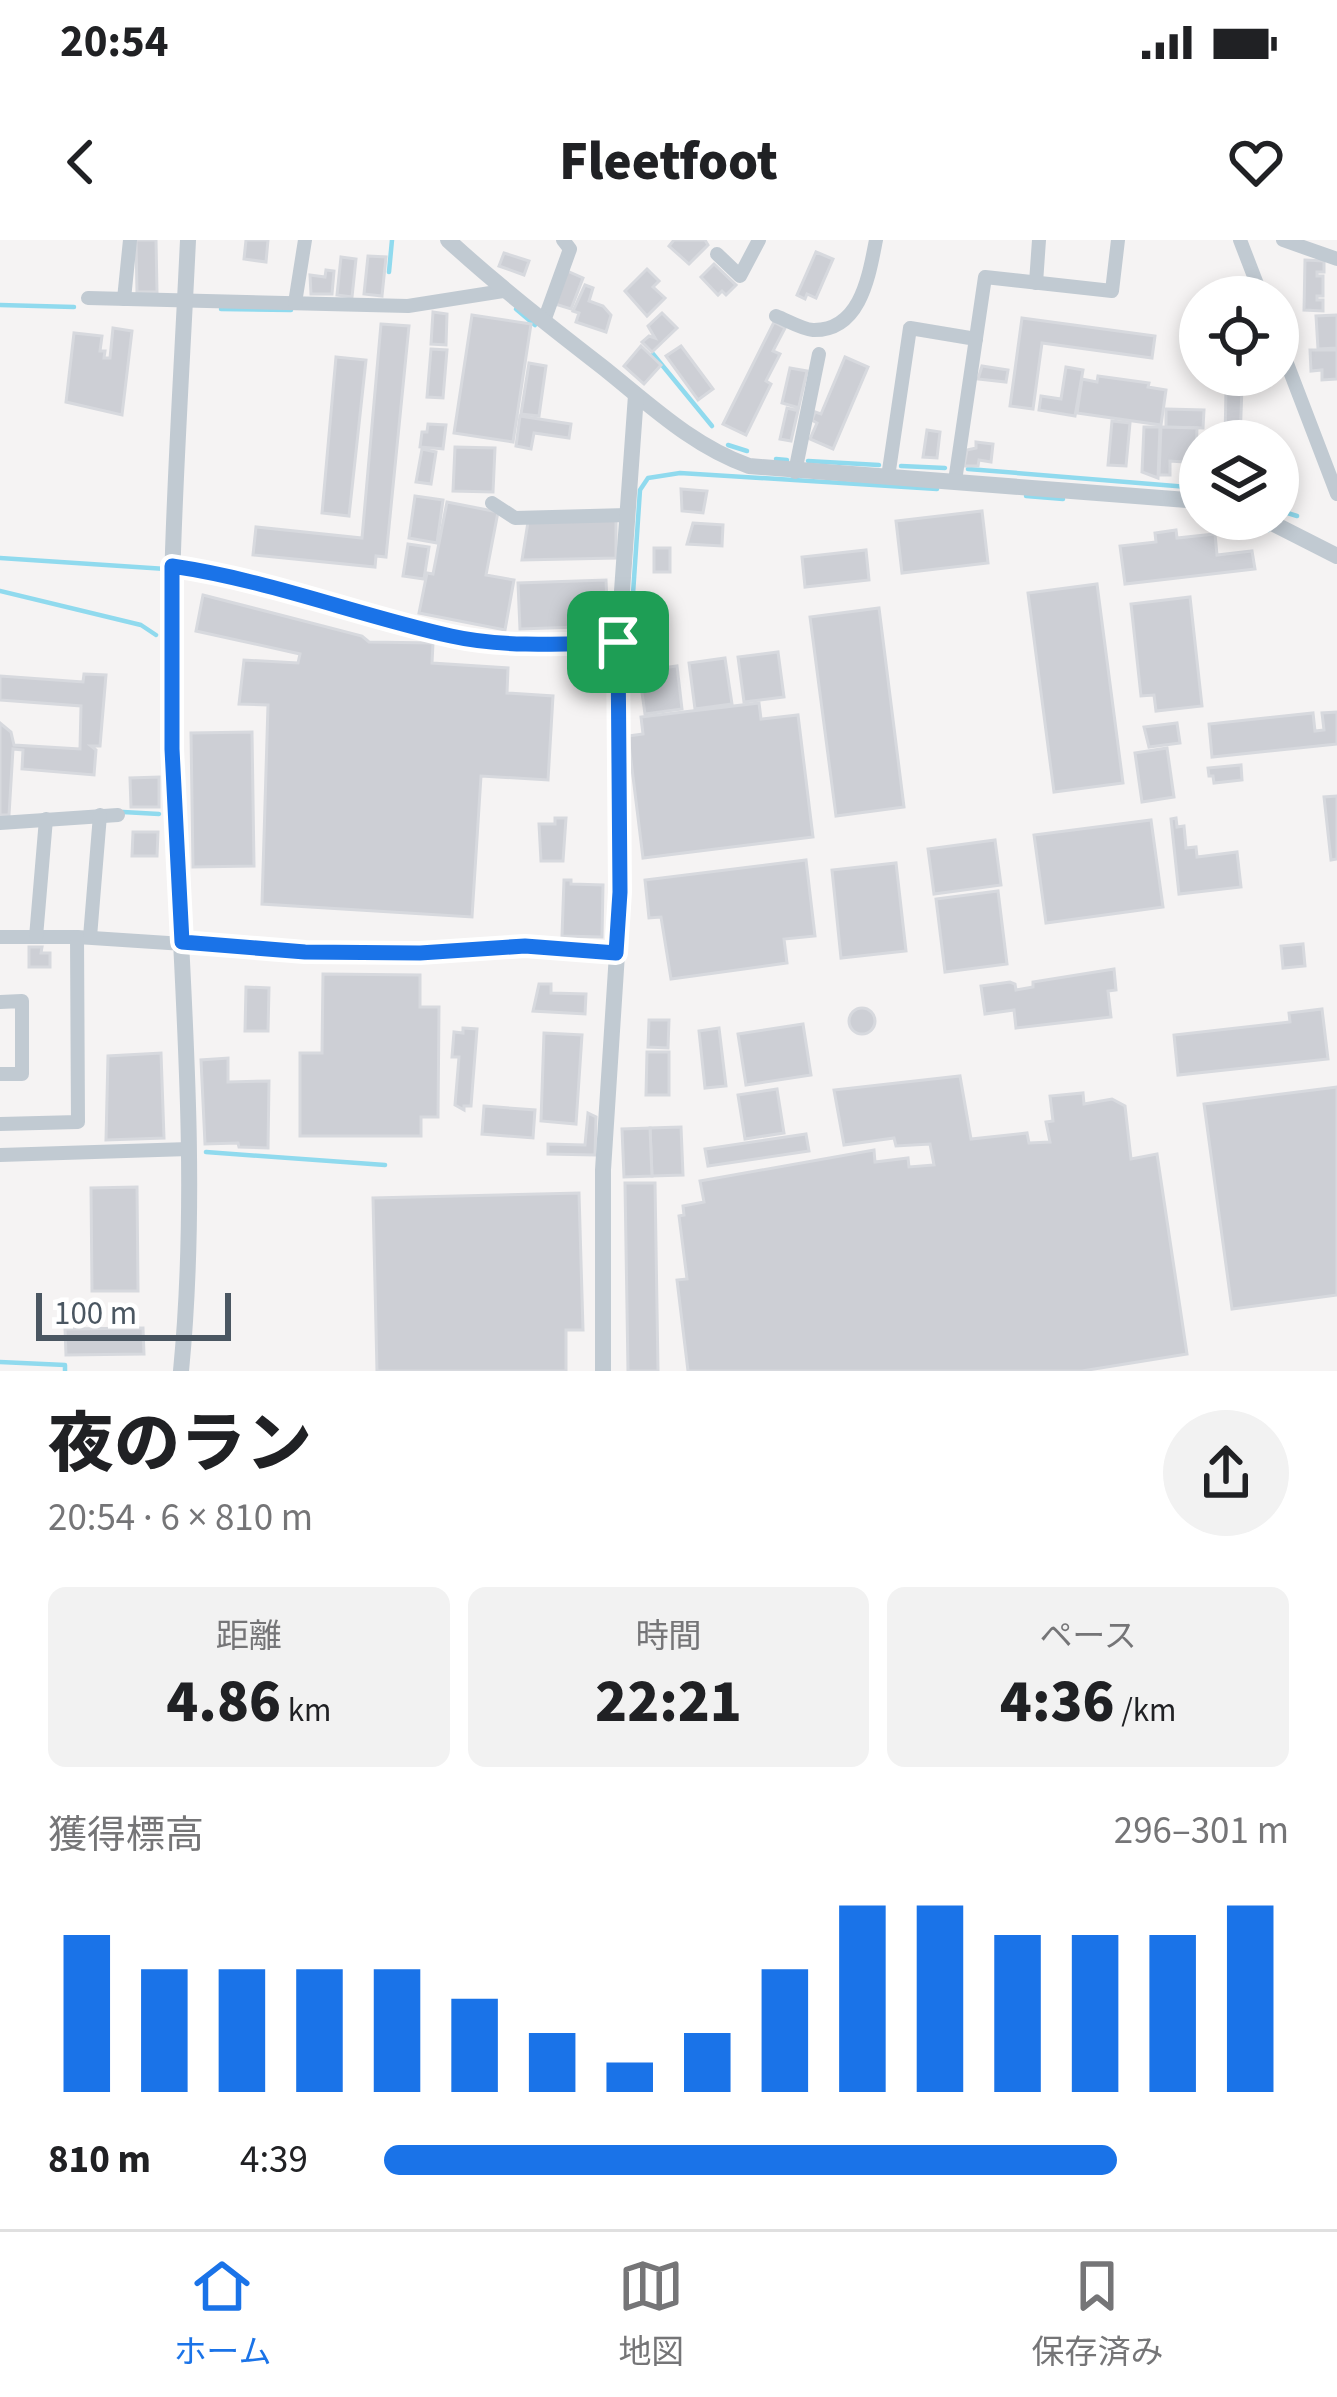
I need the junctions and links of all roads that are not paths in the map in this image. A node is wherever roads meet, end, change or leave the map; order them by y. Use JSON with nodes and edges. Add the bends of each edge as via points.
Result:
{"nodes":[{"id":1,"x":130,"y":240,"type":"edge"},
{"id":2,"x":188,"y":240,"type":"edge"},
{"id":3,"x":305,"y":240,"type":"edge"},
{"id":4,"x":448,"y":240,"type":"edge"},
{"id":5,"x":563,"y":240,"type":"edge"},
{"id":6,"x":759,"y":240,"type":"edge"},
{"id":7,"x":876,"y":240,"type":"edge"},
{"id":8,"x":1039,"y":240,"type":"edge"},
{"id":9,"x":1118,"y":240,"type":"edge"},
{"id":10,"x":1240,"y":240,"type":"edge"},
{"id":11,"x":1283,"y":240,"type":"edge"},
{"id":12,"x":717,"y":254,"type":"dead end"},
{"id":13,"x":1337,"y":259,"type":"edge"},
{"id":14,"x":1254,"y":276,"type":"edge"},
{"id":15,"x":1036,"y":283,"type":"junction"},
{"id":16,"x":503,"y":291,"type":"junction"},
{"id":17,"x":88,"y":298,"type":"dead end"},
{"id":18,"x":124,"y":299,"type":"junction"},
{"id":19,"x":185,"y":301,"type":"junction"},
{"id":20,"x":295,"y":303,"type":"junction"},
{"id":21,"x":776,"y":316,"type":"dead end"},
{"id":22,"x":544,"y":321,"type":"junction"},
{"id":23,"x":976,"y":339,"type":"junction"},
{"id":24,"x":819,"y":354,"type":"dead end"},
{"id":25,"x":636,"y":395,"type":"junction"},
{"id":26,"x":1299,"y":395,"type":"edge"},
{"id":27,"x":795,"y":472,"type":"junction"},
{"id":28,"x":889,"y":477,"type":"junction"},
{"id":29,"x":955,"y":481,"type":"junction"},
{"id":30,"x":1337,"y":494,"type":"edge"},
{"id":31,"x":1179,"y":499,"type":"edge"},
{"id":32,"x":492,"y":502,"type":"dead end"},
{"id":33,"x":627,"y":515,"type":"junction"},
{"id":34,"x":1299,"y":537,"type":"edge"},
{"id":35,"x":1337,"y":556,"type":"edge"},
{"id":36,"x":172,"y":566,"type":"junction"},
{"id":37,"x":618,"y":642,"type":"junction"},
{"id":38,"x":100,"y":815,"type":"junction"},
{"id":39,"x":118,"y":815,"type":"dead end"},
{"id":40,"x":46,"y":819,"type":"junction"},
{"id":41,"x":0,"y":823,"type":"edge"},
{"id":42,"x":0,"y":937,"type":"edge"},
{"id":43,"x":36,"y":937,"type":"junction"},
{"id":44,"x":84,"y":937,"type":"junction"},
{"id":45,"x":182,"y":942,"type":"junction"},
{"id":46,"x":616,"y":953,"type":"junction"},
{"id":47,"x":0,"y":1002,"type":"edge"},
{"id":48,"x":0,"y":1074,"type":"edge"},
{"id":49,"x":0,"y":1124,"type":"edge"},
{"id":50,"x":189,"y":1149,"type":"junction"},
{"id":51,"x":0,"y":1155,"type":"edge"},
{"id":52,"x":181,"y":1371,"type":"edge"},
{"id":53,"x":603,"y":1371,"type":"edge"}],
"edges":[{"from":1,"to":18,"type":"street"},
{"from":2,"to":19,"type":"street"},
{"from":3,"to":20,"type":"street"},
{"from":4,"to":16,"type":"street"},
{"from":5,"to":22,"type":"street","via":[[570,249]]},
{"from":6,"to":12,"type":"street","via":[[740,276]]},
{"from":7,"to":21,"type":"street","via":[[865,293],[834,327],[810,330]]},
{"from":8,"to":15,"type":"street"},
{"from":9,"to":15,"type":"street","via":[[1112,291]]},
{"from":10,"to":14,"type":"street"},
{"from":11,"to":13,"type":"street"},
{"from":15,"to":23,"type":"street","via":[[985,277]]},
{"from":16,"to":20,"type":"street","via":[[408,305]]},
{"from":16,"to":22,"type":"street"},
{"from":17,"to":18,"type":"street"},
{"from":18,"to":19,"type":"street"},
{"from":19,"to":20,"type":"street"},
{"from":19,"to":36,"type":"street"},
{"from":22,"to":25,"type":"street"},
{"from":23,"to":28,"type":"street","via":[[910,328]]},
{"from":23,"to":29,"type":"street"},
{"from":24,"to":27,"type":"street"},
{"from":25,"to":27,"type":"street","via":[[716,454]]},
{"from":25,"to":33,"type":"street"},
{"from":26,"to":30,"type":"street"},
{"from":27,"to":28,"type":"street"},
{"from":28,"to":29,"type":"street"},
{"from":29,"to":31,"type":"street"},
{"from":32,"to":33,"type":"street","via":[[515,518]]},
{"from":33,"to":37,"type":"street"},
{"from":34,"to":35,"type":"street"},
{"from":36,"to":37,"type":"street","via":[[239,576],[456,637]]},
{"from":36,"to":45,"type":"street"},
{"from":37,"to":46,"type":"street"},
{"from":38,"to":39,"type":"street"},
{"from":38,"to":40,"type":"street"},
{"from":38,"to":44,"type":"street"},
{"from":40,"to":41,"type":"street"},
{"from":40,"to":43,"type":"street"},
{"from":42,"to":43,"type":"street"},
{"from":43,"to":44,"type":"street"},
{"from":44,"to":45,"type":"street"},
{"from":44,"to":49,"type":"street","via":[[78,1122]]},
{"from":45,"to":46,"type":"street","via":[[305,952],[525,946]]},
{"from":45,"to":50,"type":"street"},
{"from":46,"to":53,"type":"street","via":[[603,1170]]},
{"from":47,"to":48,"type":"street","via":[[22,1001],[22,1074]]},
{"from":50,"to":51,"type":"street"},
{"from":50,"to":52,"type":"street"}]}
